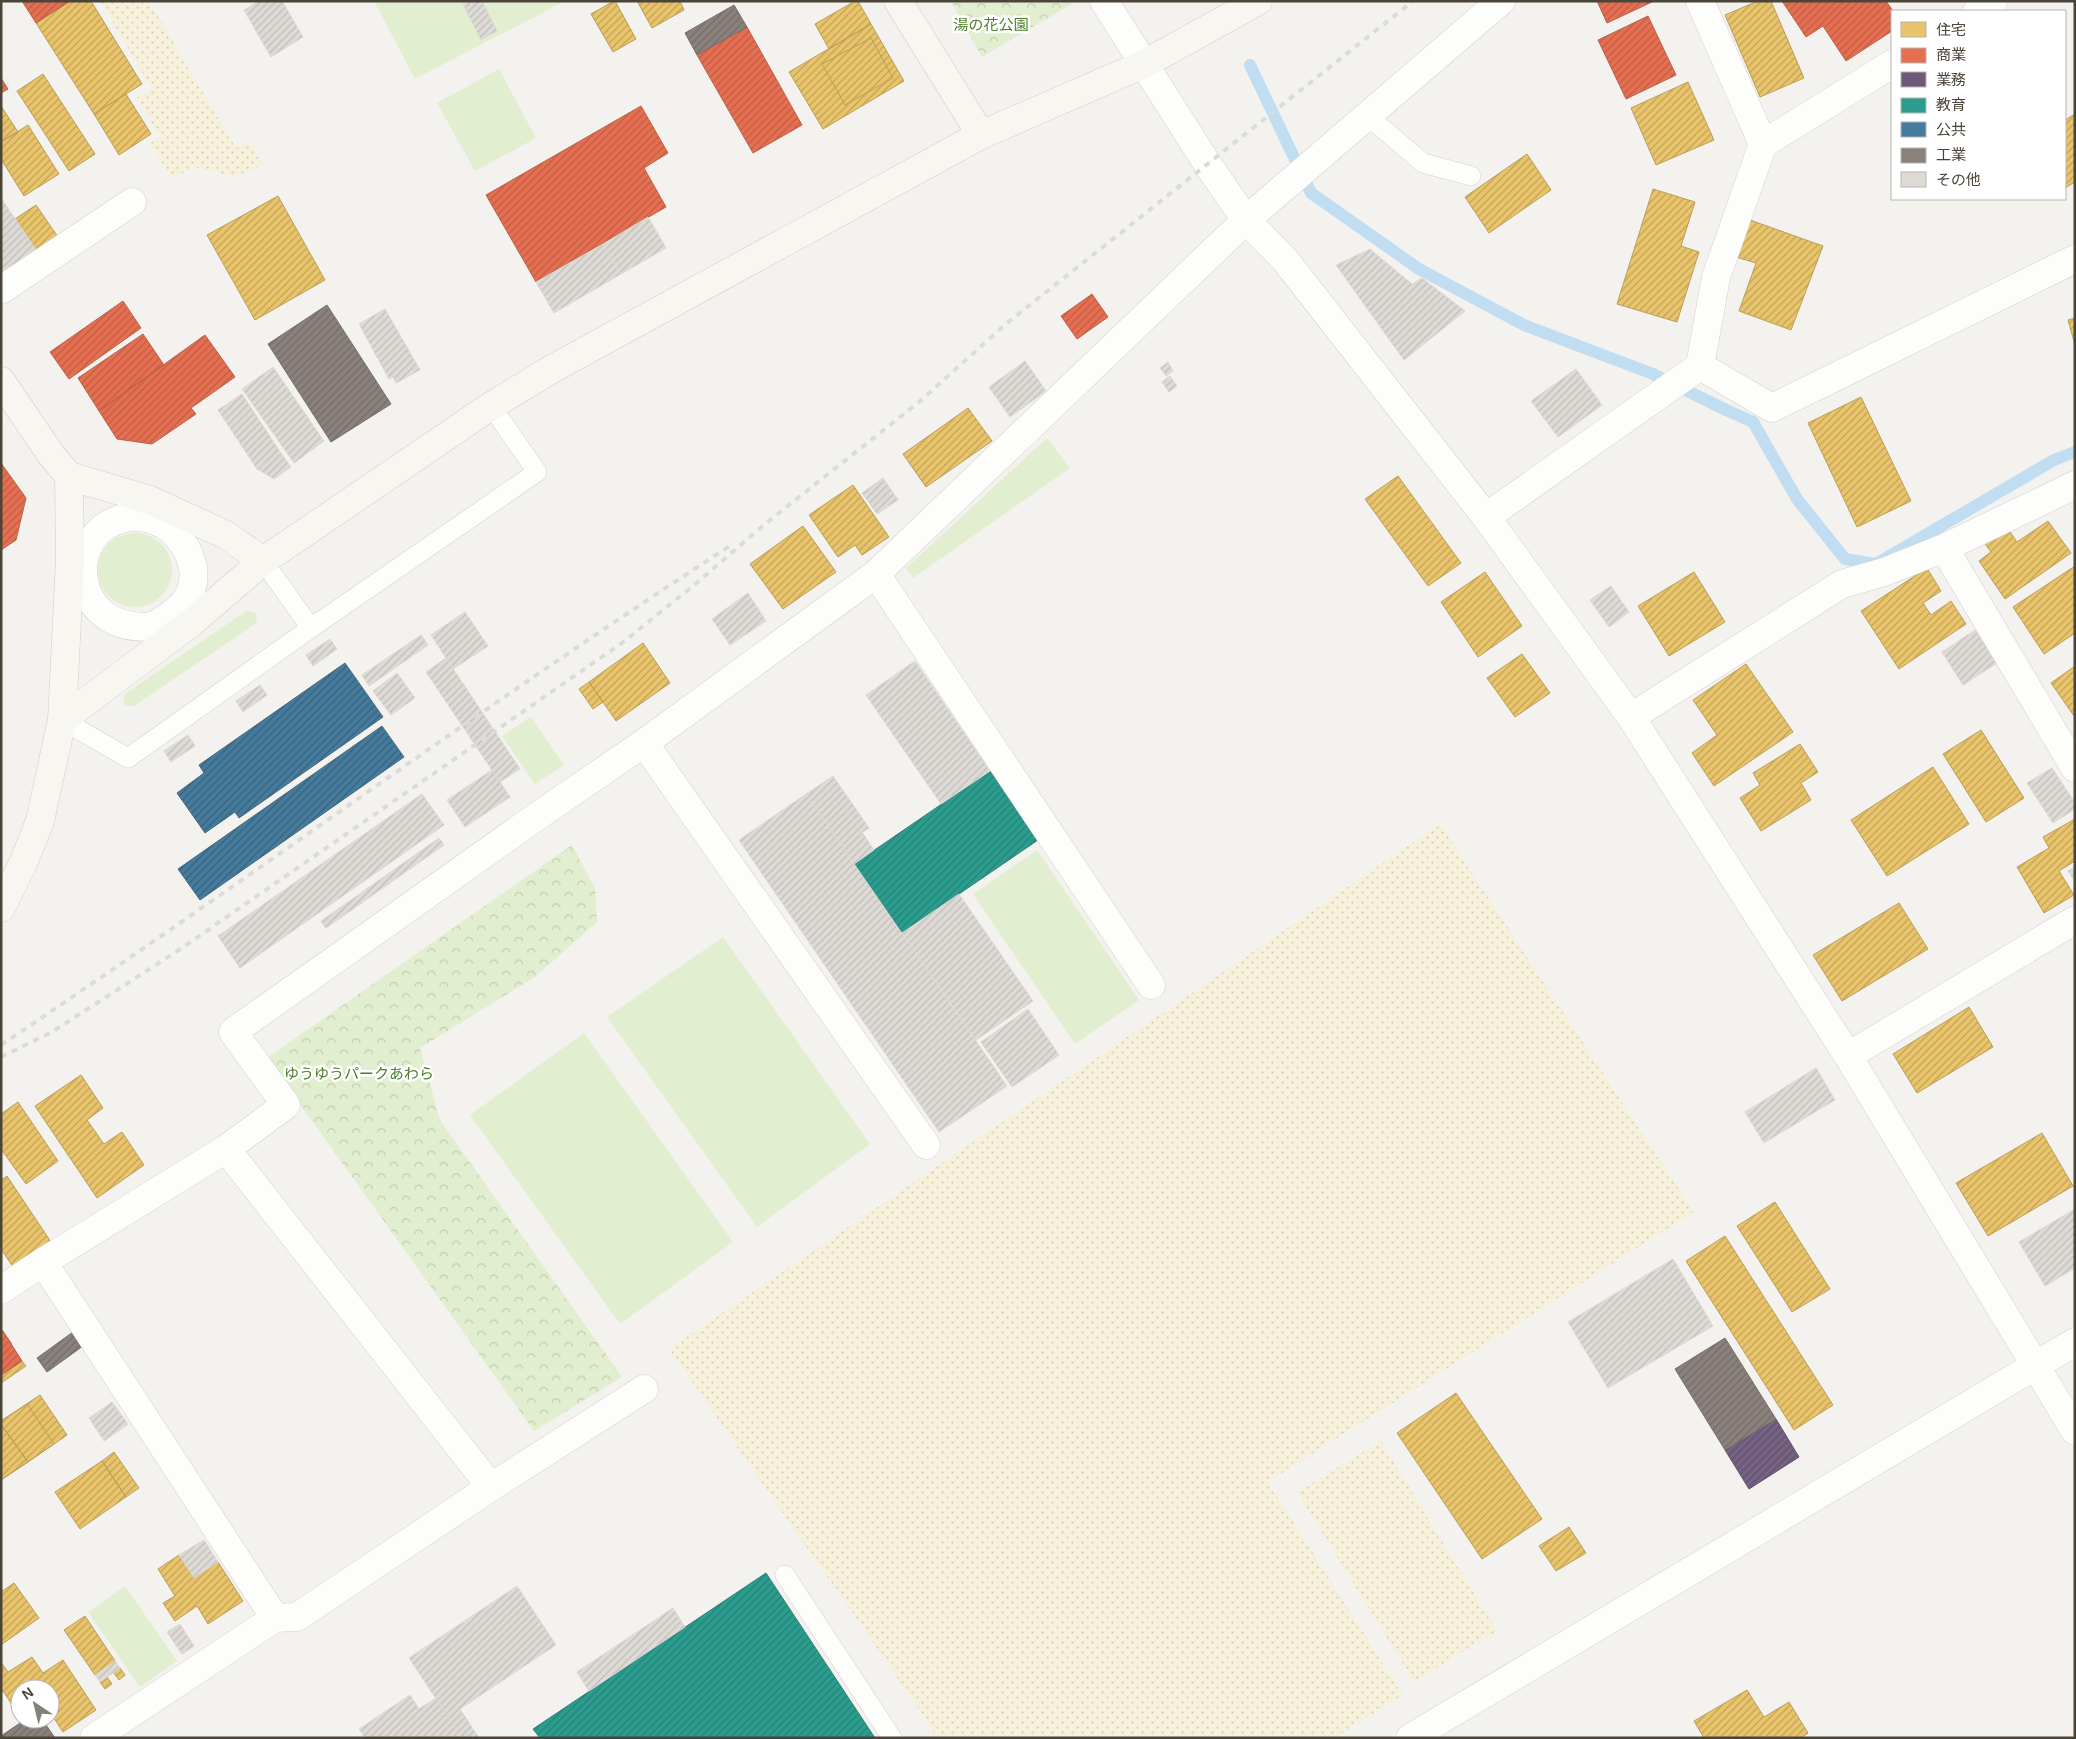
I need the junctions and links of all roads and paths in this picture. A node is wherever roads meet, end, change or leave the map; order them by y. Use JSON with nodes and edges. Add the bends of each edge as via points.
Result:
{"nodes":[{"id":1,"x":898,"y":1,"type":"edge"},
{"id":2,"x":1104,"y":1,"type":"edge"},
{"id":3,"x":1258,"y":1,"type":"edge"},
{"id":4,"x":1501,"y":1,"type":"edge"},
{"id":5,"x":1700,"y":1,"type":"edge"},
{"id":6,"x":1993,"y":1,"type":"edge"},
{"id":7,"x":1979,"y":10,"type":"edge"},
{"id":8,"x":1144,"y":64,"type":"junction"},
{"id":9,"x":1891,"y":65,"type":"edge"},
{"id":10,"x":1368,"y":117,"type":"junction"},
{"id":11,"x":981,"y":135,"type":"junction"},
{"id":12,"x":1763,"y":144,"type":"junction"},
{"id":13,"x":1471,"y":176,"type":"dead end"},
{"id":14,"x":132,"y":202,"type":"dead end"},
{"id":15,"x":1246,"y":220,"type":"junction"},
{"id":16,"x":2075,"y":259,"type":"edge"},
{"id":17,"x":1,"y":290,"type":"edge"},
{"id":18,"x":1700,"y":366,"type":"junction"},
{"id":19,"x":1,"y":381,"type":"edge"},
{"id":20,"x":491,"y":406,"type":"junction"},
{"id":21,"x":69,"y":476,"type":"junction"},
{"id":22,"x":2075,"y":485,"type":"edge"},
{"id":23,"x":156,"y":515,"type":"junction"},
{"id":24,"x":1486,"y":517,"type":"junction"},
{"id":25,"x":1944,"y":548,"type":"junction"},
{"id":26,"x":263,"y":561,"type":"junction"},
{"id":27,"x":876,"y":574,"type":"junction"},
{"id":28,"x":75,"y":578,"type":"junction"},
{"id":29,"x":190,"y":592,"type":"junction"},
{"id":30,"x":191,"y":623,"type":"junction"},
{"id":31,"x":311,"y":628,"type":"junction"},
{"id":32,"x":160,"y":634,"type":"junction"},
{"id":33,"x":1631,"y":717,"type":"junction"},
{"id":34,"x":62,"y":720,"type":"junction"},
{"id":35,"x":644,"y":744,"type":"junction"},
{"id":36,"x":2075,"y":768,"type":"edge"},
{"id":37,"x":1,"y":908,"type":"edge"},
{"id":38,"x":2075,"y":920,"type":"edge"},
{"id":39,"x":1151,"y":985,"type":"dead end"},
{"id":40,"x":1848,"y":1056,"type":"junction"},
{"id":41,"x":926,"y":1145,"type":"dead end"},
{"id":42,"x":226,"y":1149,"type":"junction"},
{"id":43,"x":43,"y":1262,"type":"junction"},
{"id":44,"x":1,"y":1290,"type":"edge"},
{"id":45,"x":2075,"y":1342,"type":"edge"},
{"id":46,"x":2036,"y":1365,"type":"junction"},
{"id":47,"x":644,"y":1389,"type":"dead end"},
{"id":48,"x":2075,"y":1430,"type":"edge"},
{"id":49,"x":491,"y":1487,"type":"junction"},
{"id":50,"x":785,"y":1576,"type":"dead end"},
{"id":51,"x":275,"y":1618,"type":"junction"},
{"id":52,"x":94,"y":1738,"type":"edge"},
{"id":53,"x":892,"y":1738,"type":"edge"},
{"id":54,"x":1410,"y":1738,"type":"edge"}],
"edges":[{"from":1,"to":11,"type":"street"},
{"from":2,"to":8,"type":"street"},
{"from":3,"to":8,"type":"street"},
{"from":4,"to":10,"type":"street"},
{"from":5,"to":12,"type":"street"},
{"from":6,"to":7,"type":"street"},
{"from":8,"to":11,"type":"street"},
{"from":8,"to":15,"type":"street"},
{"from":9,"to":12,"type":"street"},
{"from":10,"to":13,"type":"lane","via":[[1423,163]]},
{"from":10,"to":15,"type":"street"},
{"from":11,"to":20,"type":"street","via":[[552,369]]},
{"from":12,"to":18,"type":"street","via":[[1716,277]]},
{"from":14,"to":17,"type":"street"},
{"from":15,"to":24,"type":"street","via":[[1285,260]]},
{"from":15,"to":27,"type":"street"},
{"from":16,"to":18,"type":"street","via":[[1772,408]]},
{"from":18,"to":24,"type":"street"},
{"from":19,"to":21,"type":"street"},
{"from":20,"to":26,"type":"street"},
{"from":20,"to":31,"type":"lane","via":[[537,472]]},
{"from":21,"to":23,"type":"street"},
{"from":21,"to":28,"type":"street"},
{"from":22,"to":25,"type":"street"},
{"from":23,"to":26,"type":"street","via":[[192,519],[226,536]]},
{"from":23,"to":28,"type":"street","via":[[127,518],[108,525],[91,543]]},
{"from":23,"to":29,"type":"street","via":[[190,555],[194,570]]},
{"from":24,"to":33,"type":"street"},
{"from":25,"to":33,"type":"street","via":[[1884,572],[1842,584]]},
{"from":25,"to":36,"type":"street"},
{"from":26,"to":30,"type":"street"},
{"from":26,"to":31,"type":"lane"},
{"from":27,"to":35,"type":"street"},
{"from":27,"to":39,"type":"street"},
{"from":28,"to":32,"type":"street","via":[[97,610],[110,620]]},
{"from":28,"to":34,"type":"street"},
{"from":29,"to":30,"type":"street"},
{"from":29,"to":32,"type":"street"},
{"from":30,"to":32,"type":"street"},
{"from":31,"to":34,"type":"lane","via":[[128,758]]},
{"from":32,"to":34,"type":"street"},
{"from":33,"to":40,"type":"street"},
{"from":34,"to":37,"type":"street","via":[[40,821]]},
{"from":35,"to":41,"type":"street"},
{"from":35,"to":42,"type":"street","via":[[233,1032],[286,1105]]},
{"from":38,"to":40,"type":"street"},
{"from":40,"to":46,"type":"street"},
{"from":42,"to":43,"type":"street"},
{"from":42,"to":49,"type":"street"},
{"from":43,"to":44,"type":"street"},
{"from":43,"to":51,"type":"street"},
{"from":45,"to":46,"type":"street"},
{"from":46,"to":48,"type":"street"},
{"from":46,"to":54,"type":"street"},
{"from":47,"to":49,"type":"street"},
{"from":49,"to":51,"type":"street","via":[[297,1617]]},
{"from":50,"to":53,"type":"lane"},
{"from":51,"to":52,"type":"street"}]}
